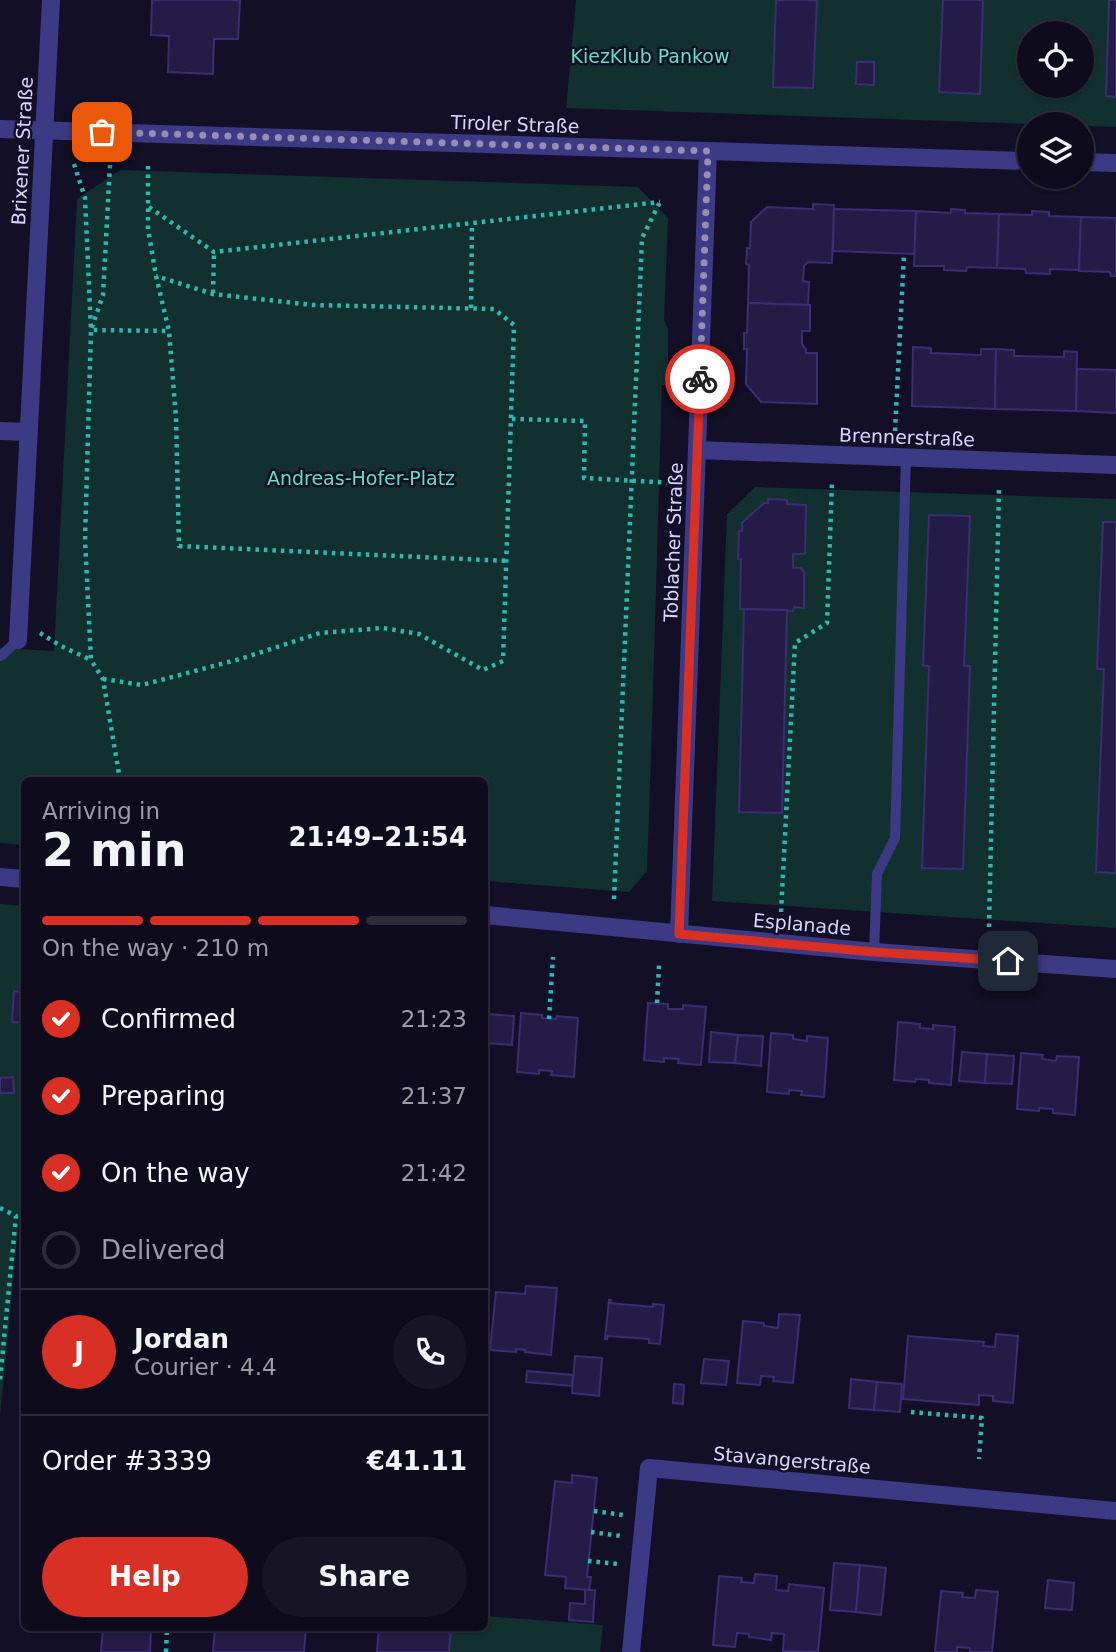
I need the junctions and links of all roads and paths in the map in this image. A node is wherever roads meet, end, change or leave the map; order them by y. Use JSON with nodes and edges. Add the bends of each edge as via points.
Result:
{"nodes":[{"id":1,"x":51,"y":0,"type":"edge"},
{"id":2,"x":0,"y":129,"type":"edge"},
{"id":3,"x":44,"y":131,"type":"junction"},
{"id":4,"x":708,"y":151,"type":"junction"},
{"id":5,"x":1017,"y":161,"type":"edge"},
{"id":6,"x":1094,"y":162,"type":"edge"},
{"id":7,"x":1116,"y":163,"type":"edge"},
{"id":8,"x":74,"y":164,"type":"dead end"},
{"id":9,"x":110,"y":165,"type":"dead end"},
{"id":10,"x":148,"y":166,"type":"dead end"},
{"id":11,"x":148,"y":206,"type":"junction"},
{"id":12,"x":472,"y":223,"type":"junction"},
{"id":13,"x":214,"y":252,"type":"junction"},
{"id":14,"x":904,"y":254,"type":"dead end"},
{"id":15,"x":156,"y":276,"type":"junction"},
{"id":16,"x":213,"y":294,"type":"junction"},
{"id":17,"x":471,"y":308,"type":"junction"},
{"id":18,"x":91,"y":330,"type":"junction"},
{"id":19,"x":169,"y":331,"type":"junction"},
{"id":20,"x":512,"y":419,"type":"junction"},
{"id":21,"x":0,"y":431,"type":"edge"},
{"id":22,"x":895,"y":431,"type":"dead end"},
{"id":23,"x":27,"y":432,"type":"junction"},
{"id":24,"x":697,"y":450,"type":"junction"},
{"id":25,"x":906,"y":458,"type":"junction"},
{"id":26,"x":1116,"y":465,"type":"edge"},
{"id":27,"x":632,"y":481,"type":"junction"},
{"id":28,"x":832,"y":482,"type":"dead end"},
{"id":29,"x":696,"y":484,"type":"junction"},
{"id":30,"x":999,"y":488,"type":"dead end"},
{"id":31,"x":508,"y":561,"type":"junction"},
{"id":32,"x":19,"y":620,"type":"junction"},
{"id":33,"x":18,"y":640,"type":"joint"},
{"id":34,"x":0,"y":656,"type":"edge"},
{"id":35,"x":91,"y":660,"type":"junction"},
{"id":36,"x":103,"y":680,"type":"junction"},
{"id":37,"x":119,"y":777,"type":"edge"},
{"id":38,"x":0,"y":877,"type":"edge"},
{"id":39,"x":21,"y":879,"type":"edge"},
{"id":40,"x":614,"y":899,"type":"dead end"},
{"id":41,"x":782,"y":912,"type":"dead end"},
{"id":42,"x":488,"y":915,"type":"edge"},
{"id":43,"x":989,"y":927,"type":"dead end"},
{"id":44,"x":679,"y":934,"type":"junction"},
{"id":45,"x":874,"y":952,"type":"junction"},
{"id":46,"x":553,"y":957,"type":"dead end"},
{"id":47,"x":659,"y":965,"type":"dead end"},
{"id":48,"x":1116,"y":969,"type":"edge"},
{"id":49,"x":657,"y":1003,"type":"dead end"},
{"id":50,"x":550,"y":1019,"type":"dead end"},
{"id":51,"x":0,"y":1208,"type":"edge"},
{"id":52,"x":0,"y":1380,"type":"edge"},
{"id":53,"x":911,"y":1412,"type":"dead end"},
{"id":54,"x":979,"y":1459,"type":"dead end"},
{"id":55,"x":594,"y":1511,"type":"dead end"},
{"id":56,"x":1116,"y":1511,"type":"edge"},
{"id":57,"x":623,"y":1515,"type":"dead end"},
{"id":58,"x":591,"y":1532,"type":"dead end"},
{"id":59,"x":621,"y":1536,"type":"dead end"},
{"id":60,"x":588,"y":1561,"type":"dead end"},
{"id":61,"x":618,"y":1564,"type":"dead end"},
{"id":62,"x":167,"y":1631,"type":"edge"},
{"id":63,"x":166,"y":1652,"type":"edge"},
{"id":64,"x":631,"y":1652,"type":"edge"}],
"edges":[{"from":1,"to":3,"type":"street","name":"Brixener Straße"},
{"from":2,"to":3,"type":"street","name":"Tiroler Straße"},
{"from":3,"to":4,"type":"street","name":"Tiroler Straße"},
{"from":3,"to":23,"type":"street","name":"Brixener Straße"},
{"from":4,"to":5,"type":"street","name":"Tiroler Straße"},
{"from":4,"to":24,"type":"street","name":"Toblacher Straße"},
{"from":6,"to":7,"type":"street"},
{"from":8,"to":18,"type":"path","via":[[85,198]]},
{"from":9,"to":18,"type":"path","via":[[103,295]]},
{"from":10,"to":11,"type":"path"},
{"from":11,"to":13,"type":"path"},
{"from":11,"to":15,"type":"path"},
{"from":12,"to":13,"type":"path"},
{"from":12,"to":17,"type":"path"},
{"from":12,"to":27,"type":"path","via":[[660,202],[642,238]]},
{"from":13,"to":16,"type":"path"},
{"from":14,"to":22,"type":"path"},
{"from":15,"to":16,"type":"path"},
{"from":15,"to":19,"type":"path"},
{"from":16,"to":17,"type":"path","via":[[313,305]]},
{"from":17,"to":20,"type":"path","via":[[494,309],[514,325]]},
{"from":18,"to":19,"type":"path"},
{"from":18,"to":35,"type":"path","via":[[85,540]]},
{"from":19,"to":31,"type":"path","via":[[179,546]]},
{"from":20,"to":27,"type":"path","via":[[585,421],[584,478]]},
{"from":20,"to":31,"type":"path"},
{"from":21,"to":23,"type":"street"},
{"from":23,"to":32,"type":"street","name":"Brixener Straße"},
{"from":24,"to":25,"type":"street","name":"Brennerstraße"},
{"from":24,"to":29,"type":"street","name":"Toblacher Straße"},
{"from":25,"to":26,"type":"street","name":"Brennerstraße"},
{"from":25,"to":45,"type":"lane","via":[[895,838],[877,874]]},
{"from":27,"to":29,"type":"path"},
{"from":27,"to":40,"type":"path"},
{"from":28,"to":41,"type":"path","via":[[827,623],[795,643]]},
{"from":29,"to":44,"type":"street","name":"Toblacher Straße"},
{"from":30,"to":43,"type":"path"},
{"from":31,"to":36,"type":"path","via":[[503,661],[484,670],[419,634],[383,628],[320,633],[142,685]]},
{"from":32,"to":33,"type":"street","name":"Brixener Straße"},
{"from":32,"to":35,"type":"path"},
{"from":33,"to":34,"type":"lane"},
{"from":35,"to":36,"type":"path"},
{"from":36,"to":37,"type":"path"},
{"from":38,"to":39,"type":"street"},
{"from":42,"to":44,"type":"street","name":"Esplanade"},
{"from":44,"to":45,"type":"street","name":"Esplanade"},
{"from":45,"to":48,"type":"street","name":"Esplanade"},
{"from":46,"to":50,"type":"path"},
{"from":47,"to":49,"type":"path"},
{"from":51,"to":52,"type":"path","via":[[16,1216]]},
{"from":53,"to":54,"type":"path","via":[[982,1419]]},
{"from":55,"to":57,"type":"path"},
{"from":56,"to":64,"type":"street","name":"Stavangerstraße","via":[[649,1468]]},
{"from":58,"to":59,"type":"path"},
{"from":60,"to":61,"type":"path"},
{"from":62,"to":63,"type":"path"}]}
